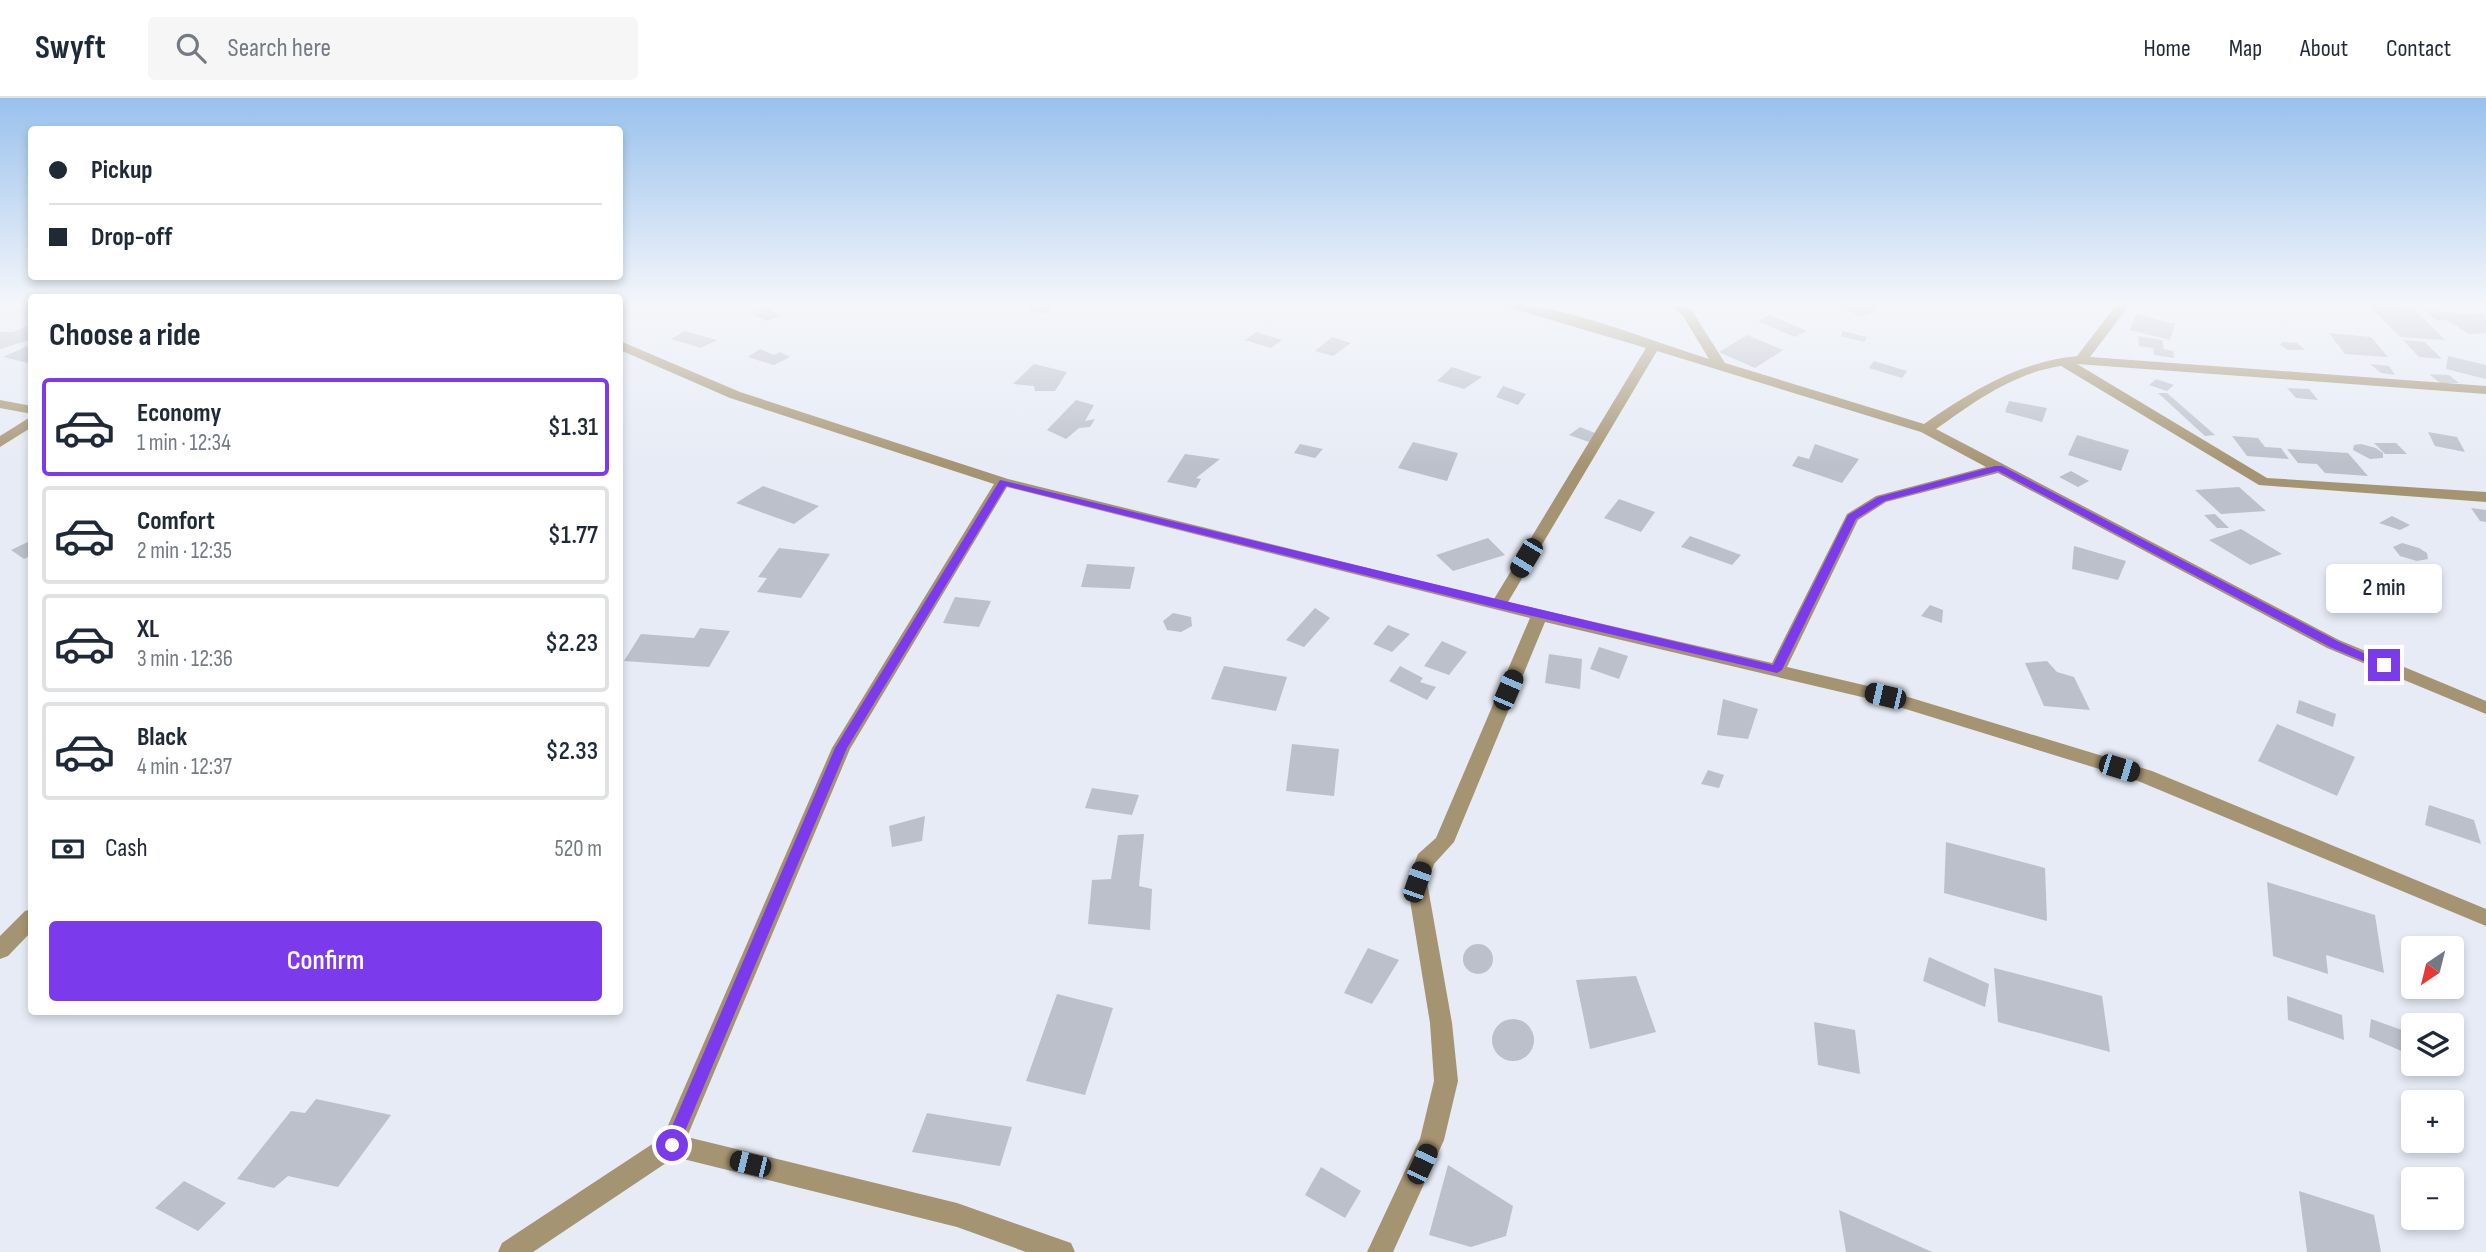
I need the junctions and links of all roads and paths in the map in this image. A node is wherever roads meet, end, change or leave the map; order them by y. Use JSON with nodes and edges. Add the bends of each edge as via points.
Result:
{"nodes":[{"id":1,"x":647,"y":357,"type":"edge"},
{"id":2,"x":1647,"y":357,"type":"edge"},
{"id":3,"x":1690,"y":357,"type":"edge"},
{"id":4,"x":1714,"y":357,"type":"edge"},
{"id":5,"x":2083,"y":357,"type":"edge"},
{"id":6,"x":2062,"y":360,"type":"junction"},
{"id":7,"x":2081,"y":360,"type":"junction"},
{"id":8,"x":1720,"y":366,"type":"junction"},
{"id":9,"x":2486,"y":390,"type":"edge"},
{"id":10,"x":0,"y":404,"type":"edge"},
{"id":11,"x":28,"y":409,"type":"edge"},
{"id":12,"x":28,"y":423,"type":"edge"},
{"id":13,"x":1926,"y":429,"type":"junction"},
{"id":14,"x":0,"y":443,"type":"edge"},
{"id":15,"x":1999,"y":468,"type":"junction"},
{"id":16,"x":1003,"y":482,"type":"junction"},
{"id":17,"x":2486,"y":497,"type":"edge"},
{"id":18,"x":1498,"y":605,"type":"junction"},
{"id":19,"x":1540,"y":614,"type":"junction"},
{"id":20,"x":1777,"y":670,"type":"junction"},
{"id":21,"x":2486,"y":708,"type":"edge"},
{"id":22,"x":2486,"y":918,"type":"edge"},
{"id":23,"x":28,"y":921,"type":"edge"},
{"id":24,"x":0,"y":950,"type":"edge"},
{"id":25,"x":672,"y":1145,"type":"junction"},
{"id":26,"x":511,"y":1252,"type":"edge"},
{"id":27,"x":1062,"y":1252,"type":"edge"},
{"id":28,"x":1380,"y":1252,"type":"edge"}],
"edges":[{"from":1,"to":16,"type":"street","via":[[735,395]]},
{"from":2,"to":18,"type":"street"},
{"from":3,"to":8,"type":"street"},
{"from":4,"to":8,"type":"street"},
{"from":5,"to":7,"type":"street"},
{"from":6,"to":7,"type":"street"},
{"from":6,"to":13,"type":"street","via":[[2018,370]]},
{"from":6,"to":17,"type":"street","via":[[2264,482]]},
{"from":7,"to":9,"type":"street"},
{"from":8,"to":13,"type":"street"},
{"from":10,"to":11,"type":"street"},
{"from":12,"to":14,"type":"street"},
{"from":13,"to":15,"type":"street"},
{"from":15,"to":20,"type":"street","via":[[1881,499],[1852,517]]},
{"from":15,"to":21,"type":"street","via":[[2333,644]]},
{"from":16,"to":18,"type":"street"},
{"from":16,"to":25,"type":"street","via":[[841,748]]},
{"from":18,"to":19,"type":"street"},
{"from":19,"to":20,"type":"street"},
{"from":19,"to":28,"type":"street","via":[[1444,842],[1424,860],[1417,882],[1446,1081],[1433,1140]]},
{"from":20,"to":22,"type":"street","via":[[1885,696],[2145,776]]},
{"from":23,"to":24,"type":"street"},
{"from":25,"to":26,"type":"street"},
{"from":25,"to":27,"type":"street","via":[[957,1215]]}]}
